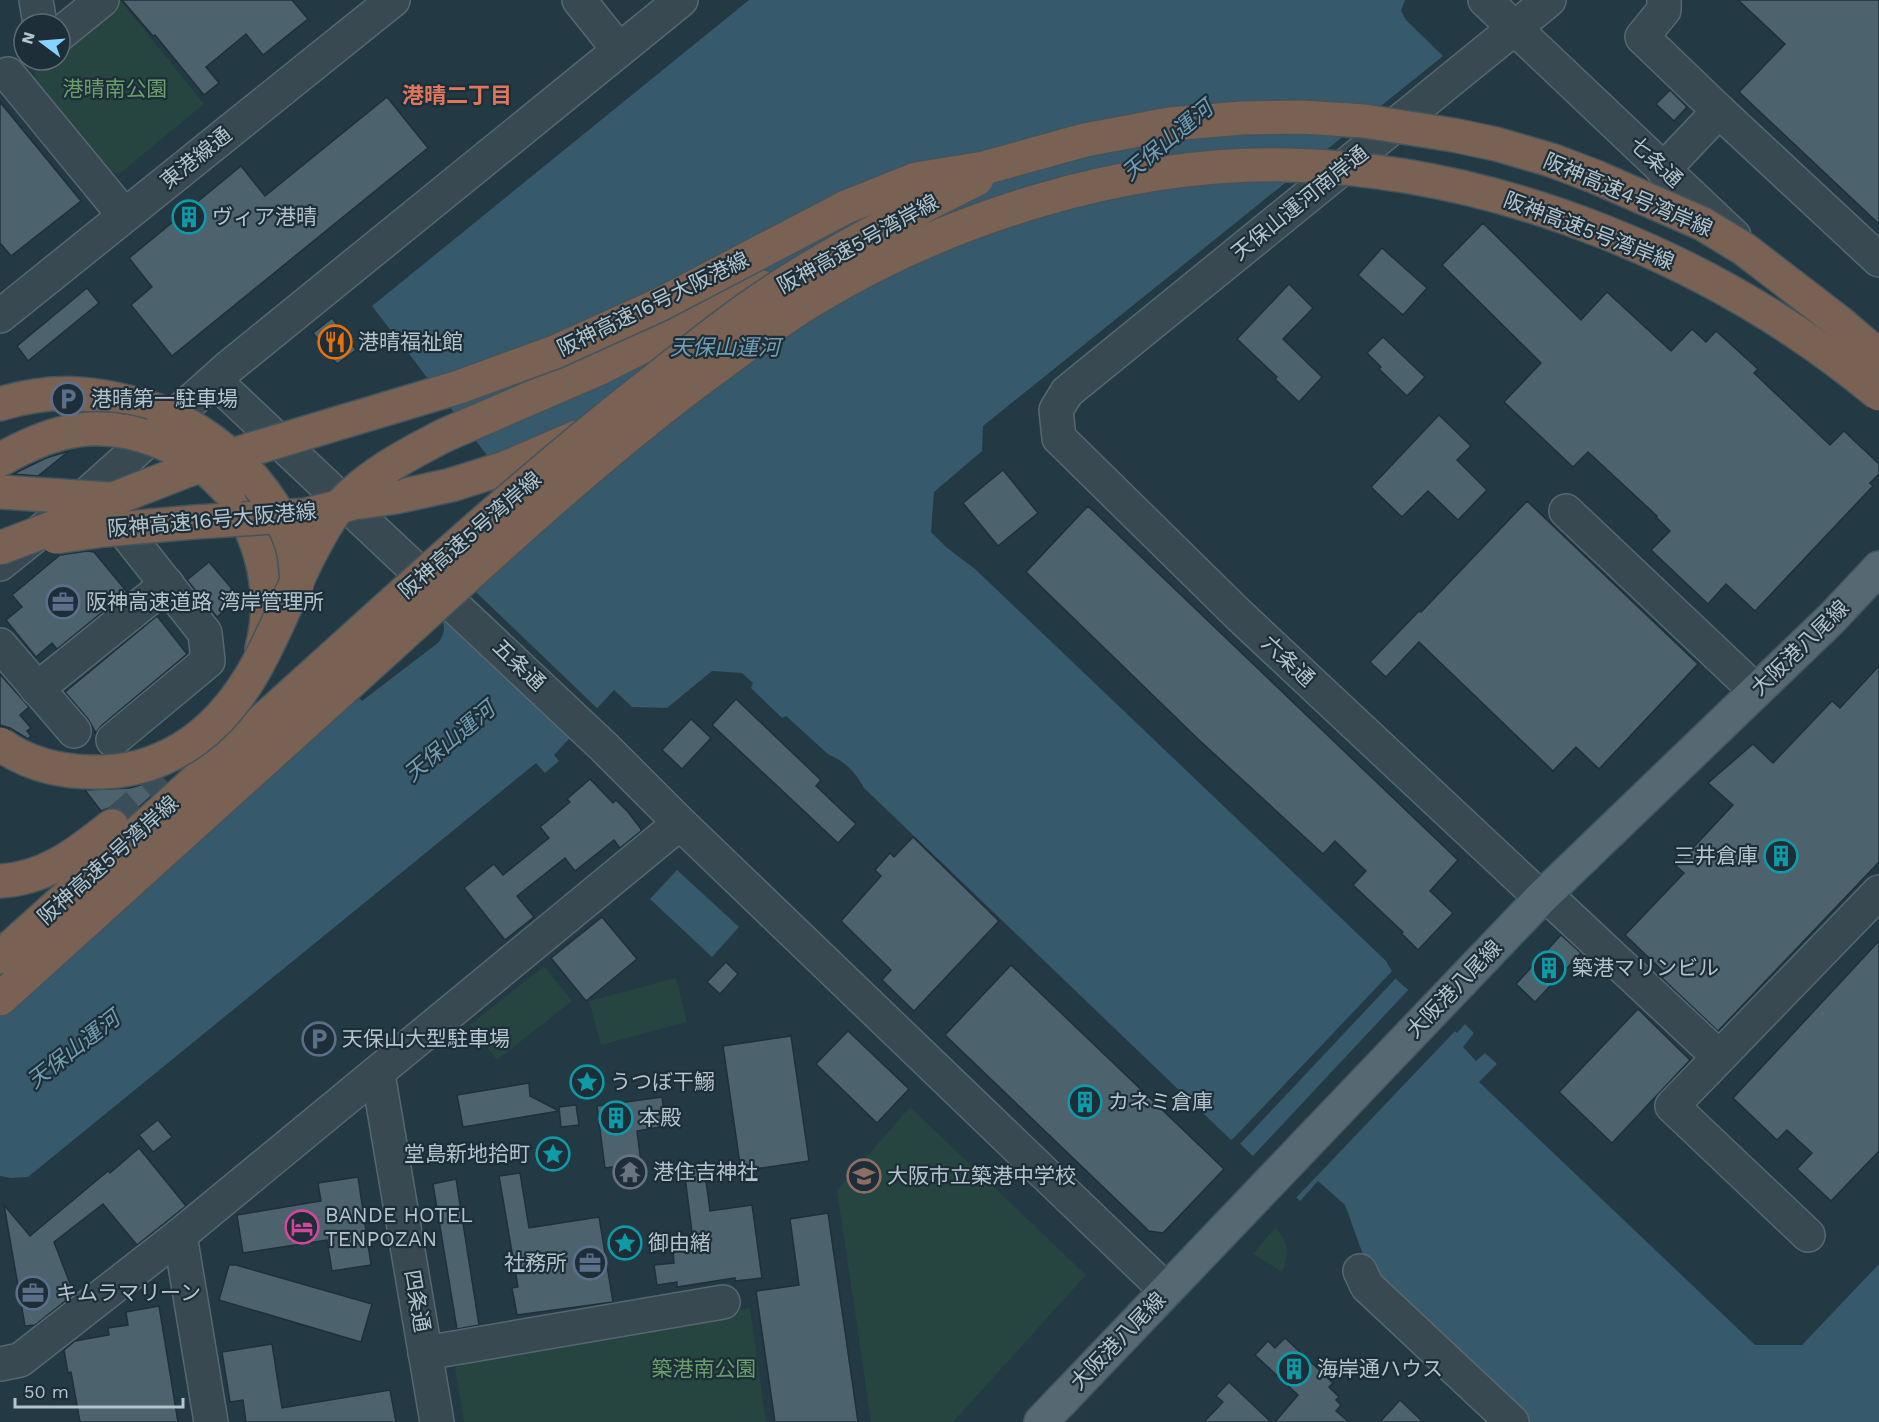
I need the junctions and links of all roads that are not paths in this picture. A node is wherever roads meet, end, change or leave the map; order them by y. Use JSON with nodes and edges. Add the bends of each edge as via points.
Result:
{"nodes":[{"id":1,"x":102,"y":0,"type":"edge"},
{"id":2,"x":393,"y":0,"type":"edge"},
{"id":3,"x":579,"y":0,"type":"edge"},
{"id":4,"x":681,"y":0,"type":"edge"},
{"id":5,"x":1485,"y":0,"type":"edge"},
{"id":6,"x":1549,"y":0,"type":"edge"},
{"id":7,"x":1664,"y":0,"type":"edge"},
{"id":8,"x":72,"y":24,"type":"edge"},
{"id":9,"x":1514,"y":28,"type":"junction"},
{"id":10,"x":619,"y":50,"type":"junction"},
{"id":11,"x":11,"y":70,"type":"edge"},
{"id":12,"x":1719,"y":111,"type":"junction"},
{"id":13,"x":984,"y":168,"type":"junction"},
{"id":14,"x":1663,"y":170,"type":"junction"},
{"id":15,"x":124,"y":215,"type":"junction"},
{"id":16,"x":1879,"y":260,"type":"edge"},
{"id":17,"x":0,"y":316,"type":"edge"},
{"id":18,"x":1879,"y":358,"type":"edge"},
{"id":19,"x":1879,"y":374,"type":"edge"},
{"id":20,"x":214,"y":381,"type":"junction"},
{"id":21,"x":1879,"y":394,"type":"edge"},
{"id":22,"x":0,"y":404,"type":"edge"},
{"id":23,"x":1879,"y":406,"type":"edge"},
{"id":24,"x":1056,"y":410,"type":"joint"},
{"id":25,"x":0,"y":426,"type":"edge"},
{"id":26,"x":122,"y":429,"type":"junction"},
{"id":27,"x":0,"y":460,"type":"edge"},
{"id":28,"x":92,"y":490,"type":"junction"},
{"id":29,"x":0,"y":492,"type":"edge"},
{"id":30,"x":396,"y":497,"type":"junction"},
{"id":31,"x":1566,"y":511,"type":"dead end"},
{"id":32,"x":0,"y":546,"type":"edge"},
{"id":33,"x":0,"y":564,"type":"edge"},
{"id":34,"x":1879,"y":568,"type":"edge"},
{"id":35,"x":167,"y":584,"type":"junction"},
{"id":36,"x":0,"y":645,"type":"edge"},
{"id":37,"x":38,"y":689,"type":"junction"},
{"id":38,"x":1756,"y":691,"type":"junction"},
{"id":39,"x":238,"y":708,"type":"junction"},
{"id":40,"x":74,"y":731,"type":"dead end"},
{"id":41,"x":112,"y":740,"type":"dead end"},
{"id":42,"x":0,"y":744,"type":"edge"},
{"id":43,"x":170,"y":777,"type":"tunnel mouth"},
{"id":44,"x":680,"y":823,"type":"junction"},
{"id":45,"x":112,"y":826,"type":"tunnel mouth"},
{"id":46,"x":0,"y":881,"type":"edge"},
{"id":47,"x":1543,"y":896,"type":"junction"},
{"id":48,"x":1876,"y":901,"type":"edge"},
{"id":49,"x":0,"y":957,"type":"edge"},
{"id":50,"x":0,"y":999,"type":"edge"},
{"id":51,"x":1719,"y":1058,"type":"junction"},
{"id":52,"x":378,"y":1074,"type":"junction"},
{"id":53,"x":180,"y":1235,"type":"junction"},
{"id":54,"x":1808,"y":1235,"type":"dead end"},
{"id":55,"x":1360,"y":1271,"type":"dead end"},
{"id":56,"x":1166,"y":1290,"type":"junction"},
{"id":57,"x":723,"y":1302,"type":"dead end"},
{"id":58,"x":425,"y":1353,"type":"junction"},
{"id":59,"x":0,"y":1364,"type":"edge"},
{"id":60,"x":211,"y":1422,"type":"edge"},
{"id":61,"x":437,"y":1422,"type":"edge"},
{"id":62,"x":1041,"y":1422,"type":"edge"},
{"id":63,"x":1512,"y":1422,"type":"edge"}],
"edges":[{"from":1,"to":8,"type":"street"},
{"from":2,"to":15,"type":"street","name":"東港線通"},
{"from":3,"to":10,"type":"street"},
{"from":4,"to":10,"type":"street"},
{"from":5,"to":9,"type":"street","name":"七条通"},
{"from":6,"to":9,"type":"street","name":"天保山運河南岸通"},
{"from":7,"to":12,"type":"street","via":[[1664,10],[1642,37]]},
{"from":9,"to":14,"type":"street","name":"七条通"},
{"from":9,"to":24,"type":"street","name":"天保山運河南岸通","via":[[1067,392]]},
{"from":10,"to":20,"type":"street"},
{"from":11,"to":15,"type":"street"},
{"from":12,"to":14,"type":"street"},
{"from":12,"to":16,"type":"street"},
{"from":13,"to":18,"type":"highway","name":"阪神高速4号湾岸線","bridge":true,"via":[[1085,140],[1170,124],[1242,118],[1364,121],[1496,144],[1596,177],[1703,224],[1744,249]]},
{"from":13,"to":32,"type":"highway","name":"阪神高速16号大阪港線","bridge":true,"via":[[916,179],[846,207],[661,304],[555,352],[459,387],[188,470]]},
{"from":13,"to":42,"type":"highway","bridge":true,"via":[[659,339],[408,454],[347,497],[302,570],[263,657],[238,698],[219,720],[176,753],[133,769],[66,771],[30,761]]},
{"from":14,"to":19,"type":"street","name":"七条通"},
{"from":15,"to":17,"type":"street","name":"東港線通"},
{"from":18,"to":49,"type":"highway","name":"阪神高速5号湾岸線","bridge":true,"via":[[1762,259],[1719,229],[1630,183],[1529,146],[1424,123],[1313,110],[1244,110],[1113,126],[1012,162],[909,213],[774,291],[693,351],[462,540]]},
{"from":20,"to":28,"type":"street"},
{"from":20,"to":44,"type":"street","name":"五条通","via":[[433,584]]},
{"from":21,"to":50,"type":"highway","name":"阪神高速5号湾岸線","bridge":true,"via":[[1812,344],[1698,274],[1568,218],[1438,182],[1359,169],[1223,167],[1091,186],[1028,204],[914,247],[813,299],[760,333],[658,410]]},
{"from":22,"to":39,"type":"highway","bridge":true,"via":[[63,393],[138,403],[202,433],[259,485],[275,509],[292,548],[298,592],[295,615],[278,659],[254,696]]},
{"from":23,"to":30,"type":"highway","name":"阪神高速16号大阪港線","bridge":true,"via":[[1809,353],[1692,282],[1567,228],[1499,206],[1360,179],[1226,176],[1093,195],[972,233],[865,280],[694,378],[564,443],[505,468]]},
{"from":24,"to":47,"type":"street","name":"六条通","via":[[1059,438],[1240,616]]},
{"from":25,"to":26,"type":"highway","via":[[50,415],[99,420]]},
{"from":26,"to":27,"type":"highway","bridge":true,"via":[[86,429],[53,435]]},
{"from":26,"to":39,"type":"highway","bridge":true,"via":[[190,456],[211,472],[230,491],[256,538],[266,580],[267,621],[259,662]]},
{"from":28,"to":33,"type":"street"},
{"from":28,"to":35,"type":"street"},
{"from":29,"to":30,"type":"highway","bridge":true,"via":[[188,502]]},
{"from":30,"to":32,"type":"highway","name":"阪神高速16号大阪港線","bridge":true,"via":[[306,515],[105,530]]},
{"from":31,"to":38,"type":"street"},
{"from":34,"to":38,"type":"main road","name":"大阪港八尾線"},
{"from":35,"to":37,"type":"street"},
{"from":35,"to":41,"type":"street","via":[[205,633],[208,661]]},
{"from":36,"to":37,"type":"street"},
{"from":37,"to":40,"type":"street"},
{"from":38,"to":47,"type":"main road","name":"大阪港八尾線"},
{"from":39,"to":43,"type":"highway"},
{"from":44,"to":52,"type":"street"},
{"from":44,"to":56,"type":"street","name":"五条通"},
{"from":45,"to":46,"type":"highway","via":[[59,865],[29,877]]},
{"from":47,"to":51,"type":"street","name":"六条通"},
{"from":47,"to":56,"type":"main road","name":"大阪港八尾線"},
{"from":48,"to":51,"type":"street"},
{"from":51,"to":54,"type":"street","via":[[1672,1106]]},
{"from":52,"to":53,"type":"street"},
{"from":52,"to":58,"type":"street","name":"四条通"},
{"from":53,"to":59,"type":"street","via":[[20,1360]]},
{"from":53,"to":60,"type":"street"},
{"from":55,"to":63,"type":"street","via":[[1367,1286]]},
{"from":56,"to":62,"type":"main road","name":"大阪港八尾線"},
{"from":57,"to":58,"type":"street"},
{"from":58,"to":61,"type":"street","name":"四条通"}]}
